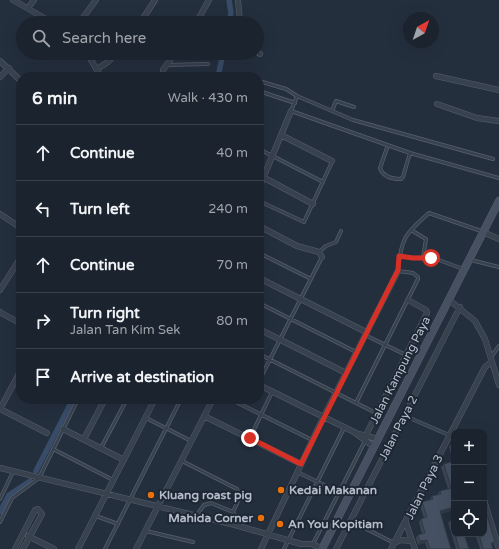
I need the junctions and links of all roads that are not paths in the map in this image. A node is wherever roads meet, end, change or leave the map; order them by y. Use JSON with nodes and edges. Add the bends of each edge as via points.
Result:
{"nodes":[{"id":1,"x":13,"y":0,"type":"edge"},
{"id":2,"x":34,"y":0,"type":"edge"},
{"id":3,"x":96,"y":0,"type":"edge"},
{"id":4,"x":155,"y":0,"type":"edge"},
{"id":5,"x":209,"y":0,"type":"edge"},
{"id":6,"x":238,"y":0,"type":"edge"},
{"id":7,"x":28,"y":8,"type":"junction"},
{"id":8,"x":41,"y":16,"type":"edge"},
{"id":9,"x":84,"y":16,"type":"edge"},
{"id":10,"x":145,"y":16,"type":"edge"},
{"id":11,"x":200,"y":16,"type":"edge"},
{"id":12,"x":239,"y":16,"type":"edge"},
{"id":13,"x":91,"y":60,"type":"edge"},
{"id":14,"x":110,"y":60,"type":"edge"},
{"id":15,"x":170,"y":60,"type":"edge"},
{"id":16,"x":0,"y":61,"type":"edge"},
{"id":17,"x":208,"y":64,"type":"dead end"},
{"id":18,"x":166,"y":66,"type":"junction"},
{"id":19,"x":9,"y":68,"type":"junction"},
{"id":20,"x":97,"y":69,"type":"junction"},
{"id":21,"x":98,"y":72,"type":"edge"},
{"id":22,"x":163,"y":72,"type":"edge"},
{"id":23,"x":16,"y":76,"type":"edge"},
{"id":24,"x":436,"y":76,"type":"dead end"},
{"id":25,"x":0,"y":77,"type":"edge"},
{"id":26,"x":264,"y":82,"type":"edge"},
{"id":27,"x":499,"y":90,"type":"edge"},
{"id":28,"x":264,"y":93,"type":"edge"},
{"id":29,"x":297,"y":96,"type":"junction"},
{"id":30,"x":295,"y":103,"type":"junction"},
{"id":31,"x":437,"y":104,"type":"dead end"},
{"id":32,"x":354,"y":107,"type":"dead end"},
{"id":33,"x":291,"y":111,"type":"junction"},
{"id":34,"x":332,"y":111,"type":"junction"},
{"id":35,"x":499,"y":121,"type":"edge"},
{"id":36,"x":282,"y":135,"type":"junction"},
{"id":37,"x":388,"y":145,"type":"junction"},
{"id":38,"x":264,"y":152,"type":"edge"},
{"id":39,"x":410,"y":153,"type":"junction"},
{"id":40,"x":272,"y":156,"type":"junction"},
{"id":41,"x":493,"y":159,"type":"dead end"},
{"id":42,"x":332,"y":161,"type":"joint"},
{"id":43,"x":264,"y":171,"type":"edge"},
{"id":44,"x":264,"y":178,"type":"edge"},
{"id":45,"x":499,"y":178,"type":"edge"},
{"id":46,"x":323,"y":182,"type":"junction"},
{"id":47,"x":499,"y":201,"type":"edge"},
{"id":48,"x":264,"y":203,"type":"edge"},
{"id":49,"x":314,"y":204,"type":"junction"},
{"id":50,"x":496,"y":211,"type":"edge"},
{"id":51,"x":0,"y":214,"type":"edge"},
{"id":52,"x":16,"y":225,"type":"edge"},
{"id":53,"x":264,"y":229,"type":"edge"},
{"id":54,"x":411,"y":230,"type":"junction"},
{"id":55,"x":342,"y":231,"type":"dead end"},
{"id":56,"x":483,"y":232,"type":"junction"},
{"id":57,"x":499,"y":239,"type":"edge"},
{"id":58,"x":321,"y":254,"type":"junction"},
{"id":59,"x":264,"y":256,"type":"edge"},
{"id":60,"x":399,"y":256,"type":"junction"},
{"id":61,"x":423,"y":258,"type":"junction"},
{"id":62,"x":468,"y":260,"type":"junction"},
{"id":63,"x":16,"y":265,"type":"edge"},
{"id":64,"x":499,"y":267,"type":"edge"},
{"id":65,"x":464,"y":269,"type":"junction"},
{"id":66,"x":398,"y":270,"type":"junction"},
{"id":67,"x":311,"y":279,"type":"junction"},
{"id":68,"x":264,"y":280,"type":"edge"},
{"id":69,"x":0,"y":290,"type":"edge"},
{"id":70,"x":301,"y":299,"type":"junction"},
{"id":71,"x":448,"y":299,"type":"junction"},
{"id":72,"x":408,"y":300,"type":"junction"},
{"id":73,"x":264,"y":306,"type":"edge"},
{"id":74,"x":460,"y":307,"type":"junction"},
{"id":75,"x":0,"y":312,"type":"edge"},
{"id":76,"x":290,"y":320,"type":"junction"},
{"id":77,"x":16,"y":321,"type":"edge"},
{"id":78,"x":264,"y":332,"type":"edge"},
{"id":79,"x":366,"y":334,"type":"junction"},
{"id":80,"x":280,"y":340,"type":"junction"},
{"id":81,"x":385,"y":345,"type":"junction"},
{"id":82,"x":499,"y":346,"type":"edge"},
{"id":83,"x":356,"y":352,"type":"junction"},
{"id":84,"x":406,"y":355,"type":"junction"},
{"id":85,"x":264,"y":357,"type":"edge"},
{"id":86,"x":270,"y":360,"type":"junction"},
{"id":87,"x":490,"y":360,"type":"junction"},
{"id":88,"x":264,"y":371,"type":"edge"},
{"id":89,"x":346,"y":373,"type":"junction"},
{"id":90,"x":497,"y":376,"type":"edge"},
{"id":91,"x":16,"y":379,"type":"edge"},
{"id":92,"x":499,"y":385,"type":"edge"},
{"id":93,"x":264,"y":388,"type":"edge"},
{"id":94,"x":272,"y":392,"type":"junction"},
{"id":95,"x":336,"y":393,"type":"junction"},
{"id":96,"x":356,"y":403,"type":"junction"},
{"id":97,"x":76,"y":404,"type":"edge"},
{"id":98,"x":102,"y":404,"type":"edge"},
{"id":99,"x":124,"y":404,"type":"edge"},
{"id":100,"x":152,"y":404,"type":"edge"},
{"id":101,"x":179,"y":404,"type":"edge"},
{"id":102,"x":210,"y":404,"type":"edge"},
{"id":103,"x":240,"y":404,"type":"edge"},
{"id":104,"x":0,"y":409,"type":"edge"},
{"id":105,"x":376,"y":413,"type":"junction"},
{"id":106,"x":261,"y":414,"type":"junction"},
{"id":107,"x":204,"y":416,"type":"junction"},
{"id":108,"x":404,"y":416,"type":"junction"},
{"id":109,"x":145,"y":418,"type":"junction"},
{"id":110,"x":323,"y":418,"type":"junction"},
{"id":111,"x":166,"y":428,"type":"junction"},
{"id":112,"x":344,"y":428,"type":"junction"},
{"id":113,"x":63,"y":429,"type":"junction"},
{"id":114,"x":455,"y":429,"type":"edge"},
{"id":115,"x":47,"y":432,"type":"dead end"},
{"id":116,"x":449,"y":435,"type":"joint"},
{"id":117,"x":250,"y":438,"type":"junction"},
{"id":118,"x":365,"y":438,"type":"junction"},
{"id":119,"x":84,"y":439,"type":"junction"},
{"id":120,"x":378,"y":439,"type":"junction"},
{"id":121,"x":312,"y":440,"type":"junction"},
{"id":122,"x":191,"y":442,"type":"junction"},
{"id":123,"x":374,"y":447,"type":"junction"},
{"id":124,"x":101,"y":448,"type":"junction"},
{"id":125,"x":53,"y":449,"type":"junction"},
{"id":126,"x":124,"y":460,"type":"junction"},
{"id":127,"x":182,"y":461,"type":"junction"},
{"id":128,"x":301,"y":464,"type":"junction"},
{"id":129,"x":0,"y":468,"type":"edge"},
{"id":130,"x":14,"y":471,"type":"junction"},
{"id":131,"x":296,"y":472,"type":"junction"},
{"id":132,"x":38,"y":477,"type":"junction"},
{"id":133,"x":114,"y":480,"type":"junction"},
{"id":134,"x":318,"y":482,"type":"junction"},
{"id":135,"x":339,"y":492,"type":"junction"},
{"id":136,"x":106,"y":494,"type":"junction"},
{"id":137,"x":0,"y":499,"type":"edge"},
{"id":138,"x":130,"y":500,"type":"junction"},
{"id":139,"x":484,"y":501,"type":"edge"},
{"id":140,"x":158,"y":507,"type":"junction"},
{"id":141,"x":233,"y":512,"type":"junction"},
{"id":142,"x":95,"y":516,"type":"junction"},
{"id":143,"x":196,"y":516,"type":"junction"},
{"id":144,"x":351,"y":520,"type":"junction"},
{"id":145,"x":0,"y":522,"type":"edge"},
{"id":146,"x":406,"y":523,"type":"junction"},
{"id":147,"x":118,"y":524,"type":"junction"},
{"id":148,"x":235,"y":525,"type":"junction"},
{"id":149,"x":145,"y":531,"type":"junction"},
{"id":150,"x":23,"y":534,"type":"junction"},
{"id":151,"x":268,"y":534,"type":"junction"},
{"id":152,"x":30,"y":537,"type":"junction"},
{"id":153,"x":288,"y":540,"type":"junction"},
{"id":154,"x":412,"y":541,"type":"junction"},
{"id":155,"x":194,"y":542,"type":"dead end"},
{"id":156,"x":394,"y":543,"type":"junction"},
{"id":157,"x":302,"y":544,"type":"junction"},
{"id":158,"x":312,"y":544,"type":"junction"},
{"id":159,"x":51,"y":548,"type":"edge"},
{"id":160,"x":322,"y":548,"type":"edge"},
{"id":161,"x":15,"y":549,"type":"edge"},
{"id":162,"x":23,"y":549,"type":"edge"},
{"id":163,"x":78,"y":549,"type":"edge"},
{"id":164,"x":105,"y":549,"type":"edge"},
{"id":165,"x":136,"y":549,"type":"edge"},
{"id":166,"x":261,"y":549,"type":"edge"},
{"id":167,"x":284,"y":549,"type":"edge"},
{"id":168,"x":307,"y":549,"type":"edge"},
{"id":169,"x":336,"y":549,"type":"edge"},
{"id":170,"x":391,"y":549,"type":"edge"},
{"id":171,"x":415,"y":549,"type":"edge"},
{"id":172,"x":499,"y":549,"type":"edge"}],
"edges":[{"from":1,"to":7,"type":"street"},
{"from":2,"to":7,"type":"street"},
{"from":3,"to":9,"type":"street"},
{"from":4,"to":10,"type":"street"},
{"from":5,"to":11,"type":"street"},
{"from":6,"to":12,"type":"street"},
{"from":7,"to":8,"type":"street"},
{"from":13,"to":20,"type":"street"},
{"from":14,"to":20,"type":"street"},
{"from":15,"to":18,"type":"street"},
{"from":16,"to":19,"type":"street"},
{"from":17,"to":18,"type":"lane"},
{"from":18,"to":22,"type":"street"},
{"from":19,"to":23,"type":"street"},
{"from":19,"to":25,"type":"street"},
{"from":20,"to":21,"type":"street"},
{"from":24,"to":27,"type":"street"},
{"from":26,"to":29,"type":"lane","via":[[286,89]]},
{"from":28,"to":30,"type":"lane"},
{"from":29,"to":30,"type":"lane"},
{"from":29,"to":34,"type":"lane"},
{"from":30,"to":33,"type":"lane"},
{"from":31,"to":35,"type":"street","via":[[477,118]]},
{"from":32,"to":34,"type":"lane","via":[[336,101]]},
{"from":33,"to":36,"type":"street"},
{"from":33,"to":37,"type":"lane"},
{"from":34,"to":41,"type":"lane","via":[[353,120]]},
{"from":36,"to":40,"type":"street"},
{"from":36,"to":42,"type":"street"},
{"from":37,"to":39,"type":"lane"},
{"from":37,"to":39,"type":"lane","via":[[380,168],[384,175],[389,177],[403,177]]},
{"from":38,"to":40,"type":"lane"},
{"from":39,"to":45,"type":"lane"},
{"from":40,"to":43,"type":"street"},
{"from":40,"to":46,"type":"lane"},
{"from":42,"to":46,"type":"lane"},
{"from":44,"to":49,"type":"street"},
{"from":46,"to":49,"type":"lane"},
{"from":47,"to":50,"type":"street","name":"Jalan Kampung Paya"},
{"from":48,"to":49,"type":"lane","via":[[302,222]]},
{"from":50,"to":56,"type":"street","name":"Jalan Kampung Paya"},
{"from":51,"to":52,"type":"street"},
{"from":53,"to":58,"type":"street","via":[[297,246]]},
{"from":54,"to":56,"type":"lane","via":[[429,213]]},
{"from":54,"to":60,"type":"lane","via":[[404,237]]},
{"from":54,"to":61,"type":"lane","via":[[426,239]]},
{"from":55,"to":58,"type":"lane","via":[[336,242],[326,246]]},
{"from":56,"to":57,"type":"street"},
{"from":56,"to":62,"type":"street","name":"Jalan Kampung Paya"},
{"from":58,"to":67,"type":"lane"},
{"from":59,"to":67,"type":"lane"},
{"from":60,"to":61,"type":"lane"},
{"from":60,"to":66,"type":"lane"},
{"from":61,"to":65,"type":"lane","via":[[431,258]]},
{"from":62,"to":64,"type":"lane"},
{"from":62,"to":65,"type":"street","name":"Jalan Kampung Paya"},
{"from":63,"to":69,"type":"street"},
{"from":65,"to":71,"type":"street","name":"Jalan Kampung Paya"},
{"from":66,"to":72,"type":"lane","via":[[413,273],[418,277]]},
{"from":66,"to":79,"type":"street"},
{"from":67,"to":70,"type":"lane"},
{"from":68,"to":70,"type":"street"},
{"from":70,"to":76,"type":"lane"},
{"from":70,"to":79,"type":"street"},
{"from":71,"to":74,"type":"street"},
{"from":71,"to":120,"type":"street","name":"Jalan Kampung Paya"},
{"from":72,"to":81,"type":"lane"},
{"from":72,"to":84,"type":"street","name":"Jalan Kampung Paya","via":[[427,313]]},
{"from":73,"to":76,"type":"lane"},
{"from":74,"to":87,"type":"street","via":[[475,321],[485,339]]},
{"from":74,"to":108,"type":"street","name":"Jalan Paya 2"},
{"from":75,"to":77,"type":"street"},
{"from":76,"to":80,"type":"lane"},
{"from":76,"to":83,"type":"lane"},
{"from":78,"to":80,"type":"street"},
{"from":79,"to":81,"type":"lane"},
{"from":79,"to":83,"type":"street"},
{"from":80,"to":86,"type":"lane"},
{"from":80,"to":89,"type":"street"},
{"from":81,"to":84,"type":"lane"},
{"from":81,"to":96,"type":"lane"},
{"from":82,"to":87,"type":"lane"},
{"from":83,"to":89,"type":"street"},
{"from":84,"to":105,"type":"street","name":"Jalan Kampung Paya"},
{"from":85,"to":86,"type":"lane"},
{"from":86,"to":88,"type":"lane"},
{"from":86,"to":95,"type":"lane"},
{"from":87,"to":90,"type":"street"},
{"from":87,"to":114,"type":"street","name":"Jalan Paya 3"},
{"from":89,"to":95,"type":"street"},
{"from":90,"to":92,"type":"street"},
{"from":91,"to":104,"type":"street"},
{"from":93,"to":94,"type":"street"},
{"from":94,"to":106,"type":"lane"},
{"from":94,"to":110,"type":"street"},
{"from":95,"to":96,"type":"lane"},
{"from":95,"to":110,"type":"street"},
{"from":96,"to":105,"type":"lane"},
{"from":97,"to":113,"type":"lane"},
{"from":98,"to":119,"type":"street"},
{"from":99,"to":124,"type":"lane"},
{"from":100,"to":109,"type":"street"},
{"from":101,"to":111,"type":"lane"},
{"from":102,"to":107,"type":"street"},
{"from":103,"to":106,"type":"lane"},
{"from":104,"to":115,"type":"street"},
{"from":105,"to":118,"type":"street","name":"Jalan Kampung Paya"},
{"from":106,"to":117,"type":"lane"},
{"from":106,"to":121,"type":"lane"},
{"from":107,"to":117,"type":"street"},
{"from":107,"to":122,"type":"street"},
{"from":108,"to":116,"type":"lane"},
{"from":108,"to":144,"type":"street","name":"Jalan Paya 2"},
{"from":109,"to":111,"type":"lane"},
{"from":109,"to":126,"type":"street"},
{"from":110,"to":112,"type":"street"},
{"from":110,"to":121,"type":"street"},
{"from":111,"to":122,"type":"lane"},
{"from":111,"to":138,"type":"lane"},
{"from":112,"to":118,"type":"street"},
{"from":112,"to":134,"type":"lane"},
{"from":113,"to":119,"type":"street"},
{"from":113,"to":125,"type":"lane"},
{"from":116,"to":146,"type":"street","name":"Jalan Paya 3"},
{"from":117,"to":128,"type":"street"},
{"from":118,"to":120,"type":"street"},
{"from":118,"to":123,"type":"street"},
{"from":118,"to":135,"type":"lane"},
{"from":119,"to":124,"type":"street"},
{"from":120,"to":123,"type":"street","name":"Jalan Kampung Paya"},
{"from":121,"to":128,"type":"street"},
{"from":122,"to":127,"type":"street"},
{"from":123,"to":160,"type":"street","name":"Jalan Kampung Paya"},
{"from":124,"to":126,"type":"street"},
{"from":125,"to":132,"type":"lane"},
{"from":125,"to":133,"type":"lane"},
{"from":126,"to":133,"type":"street"},
{"from":127,"to":140,"type":"street"},
{"from":127,"to":141,"type":"lane","via":[[238,489],[240,497]]},
{"from":128,"to":131,"type":"street"},
{"from":129,"to":130,"type":"street"},
{"from":130,"to":132,"type":"street"},
{"from":130,"to":137,"type":"lane"},
{"from":131,"to":134,"type":"lane"},
{"from":131,"to":151,"type":"street"},
{"from":132,"to":136,"type":"street"},
{"from":132,"to":145,"type":"lane","via":[[12,498]]},
{"from":133,"to":136,"type":"street"},
{"from":134,"to":135,"type":"lane"},
{"from":134,"to":153,"type":"lane"},
{"from":135,"to":158,"type":"lane"},
{"from":136,"to":138,"type":"street"},
{"from":136,"to":142,"type":"street"},
{"from":138,"to":140,"type":"street"},
{"from":138,"to":147,"type":"lane"},
{"from":139,"to":172,"type":"street"},
{"from":140,"to":143,"type":"street"},
{"from":140,"to":149,"type":"street"},
{"from":141,"to":143,"type":"lane","via":[[211,503],[204,505]]},
{"from":141,"to":148,"type":"lane","via":[[237,519]]},
{"from":142,"to":147,"type":"lane"},
{"from":142,"to":163,"type":"street"},
{"from":143,"to":148,"type":"street"},
{"from":144,"to":156,"type":"lane"},
{"from":144,"to":169,"type":"street","name":"Jalan Paya 2"},
{"from":146,"to":154,"type":"street"},
{"from":146,"to":156,"type":"street","name":"Jalan Paya 3"},
{"from":147,"to":164,"type":"lane"},
{"from":148,"to":151,"type":"street"},
{"from":149,"to":155,"type":"lane"},
{"from":149,"to":165,"type":"street"},
{"from":150,"to":152,"type":"street"},
{"from":150,"to":152,"type":"street","via":[[35,510],[38,509],[42,514]]},
{"from":150,"to":161,"type":"street"},
{"from":151,"to":153,"type":"street"},
{"from":151,"to":166,"type":"street"},
{"from":152,"to":159,"type":"street"},
{"from":152,"to":162,"type":"street"},
{"from":153,"to":157,"type":"street"},
{"from":153,"to":167,"type":"lane"},
{"from":154,"to":156,"type":"street","via":[[400,540]]},
{"from":154,"to":171,"type":"street"},
{"from":156,"to":170,"type":"street","name":"Jalan Paya 3"},
{"from":157,"to":158,"type":"street"},
{"from":157,"to":168,"type":"street"},
{"from":158,"to":160,"type":"street"}]}
